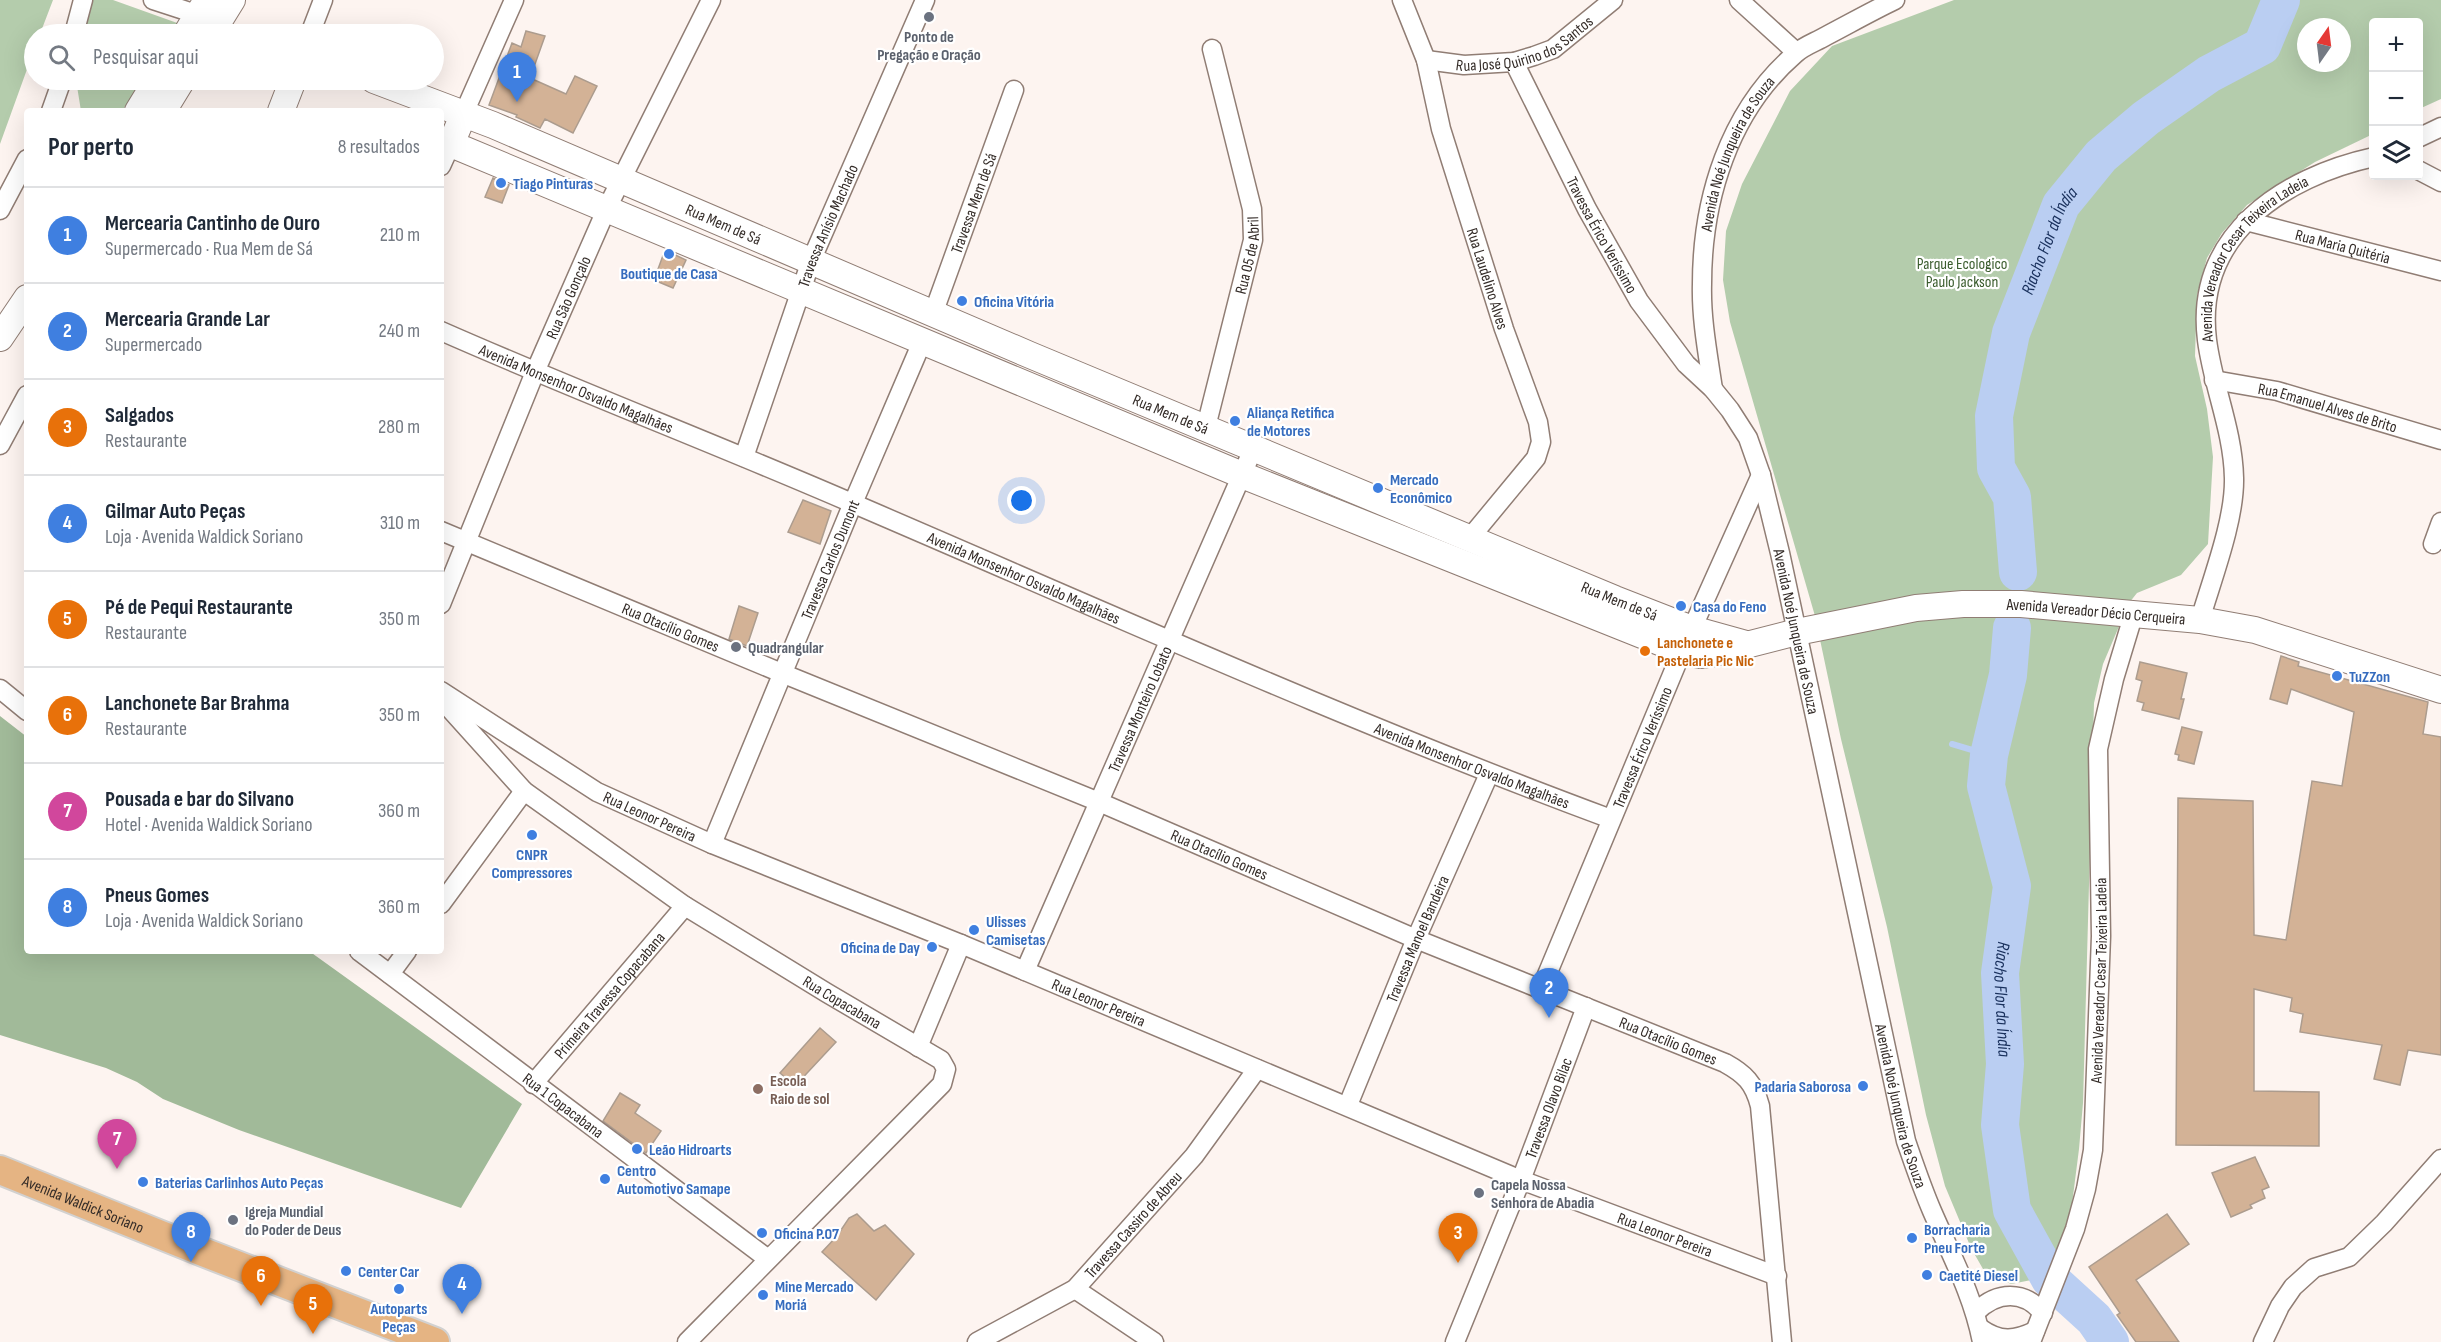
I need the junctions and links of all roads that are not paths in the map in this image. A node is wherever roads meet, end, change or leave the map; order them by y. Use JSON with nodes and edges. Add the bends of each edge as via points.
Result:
{"nodes":[{"id":1,"x":83,"y":0,"type":"edge"},
{"id":2,"x":153,"y":0,"type":"edge"},
{"id":3,"x":231,"y":0,"type":"edge"},
{"id":4,"x":323,"y":0,"type":"edge"},
{"id":5,"x":514,"y":0,"type":"edge"},
{"id":6,"x":711,"y":0,"type":"edge"},
{"id":7,"x":925,"y":0,"type":"edge"},
{"id":8,"x":1402,"y":0,"type":"edge"},
{"id":9,"x":1613,"y":0,"type":"edge"},
{"id":10,"x":1739,"y":0,"type":"edge"},
{"id":11,"x":1895,"y":0,"type":"edge"},
{"id":12,"x":201,"y":21,"type":"edge"},
{"id":13,"x":77,"y":24,"type":"edge"},
{"id":14,"x":314,"y":24,"type":"edge"},
{"id":15,"x":1212,"y":49,"type":"dead end"},
{"id":16,"x":1796,"y":52,"type":"junction"},
{"id":17,"x":1425,"y":60,"type":"junction"},
{"id":18,"x":1514,"y":63,"type":"junction"},
{"id":19,"x":58,"y":90,"type":"edge"},
{"id":20,"x":151,"y":90,"type":"edge"},
{"id":21,"x":176,"y":90,"type":"edge"},
{"id":22,"x":289,"y":90,"type":"edge"},
{"id":23,"x":401,"y":90,"type":"edge"},
{"id":24,"x":1014,"y":90,"type":"dead end"},
{"id":25,"x":52,"y":108,"type":"edge"},
{"id":26,"x":140,"y":108,"type":"edge"},
{"id":27,"x":165,"y":108,"type":"edge"},
{"id":28,"x":282,"y":108,"type":"edge"},
{"id":29,"x":464,"y":113,"type":"junction"},
{"id":30,"x":2441,"y":127,"type":"edge"},
{"id":31,"x":2423,"y":136,"type":"edge"},
{"id":32,"x":446,"y":155,"type":"edge"},
{"id":33,"x":2369,"y":158,"type":"edge"},
{"id":34,"x":24,"y":164,"type":"edge"},
{"id":35,"x":2423,"y":173,"type":"edge"},
{"id":36,"x":621,"y":180,"type":"junction"},
{"id":37,"x":2441,"y":182,"type":"edge"},
{"id":38,"x":1,"y":203,"type":"edge"},
{"id":39,"x":607,"y":208,"type":"junction"},
{"id":40,"x":2246,"y":221,"type":"junction"},
{"id":41,"x":811,"y":261,"type":"junction"},
{"id":42,"x":2441,"y":271,"type":"edge"},
{"id":43,"x":800,"y":289,"type":"junction"},
{"id":44,"x":24,"y":302,"type":"edge"},
{"id":45,"x":933,"y":314,"type":"junction"},
{"id":46,"x":444,"y":332,"type":"edge"},
{"id":47,"x":0,"y":338,"type":"edge"},
{"id":48,"x":922,"y":342,"type":"junction"},
{"id":49,"x":535,"y":372,"type":"junction"},
{"id":50,"x":2214,"y":380,"type":"junction"},
{"id":51,"x":1713,"y":389,"type":"junction"},
{"id":52,"x":24,"y":401,"type":"edge"},
{"id":53,"x":1206,"y":427,"type":"junction"},
{"id":54,"x":2441,"y":440,"type":"edge"},
{"id":55,"x":0,"y":445,"type":"edge"},
{"id":56,"x":1254,"y":447,"type":"junction"},
{"id":57,"x":744,"y":457,"type":"junction"},
{"id":58,"x":1242,"y":475,"type":"junction"},
{"id":59,"x":1761,"y":475,"type":"junction"},
{"id":60,"x":853,"y":503,"type":"junction"},
{"id":61,"x":2441,"y":522,"type":"edge"},
{"id":62,"x":444,"y":532,"type":"edge"},
{"id":63,"x":1464,"y":537,"type":"junction"},
{"id":64,"x":465,"y":540,"type":"junction"},
{"id":65,"x":2433,"y":544,"type":"dead end"},
{"id":66,"x":1447,"y":558,"type":"junction"},
{"id":67,"x":444,"y":596,"type":"edge"},
{"id":68,"x":2134,"y":613,"type":"junction"},
{"id":69,"x":2200,"y":620,"type":"junction"},
{"id":70,"x":1797,"y":632,"type":"junction"},
{"id":71,"x":1687,"y":640,"type":"junction"},
{"id":72,"x":1168,"y":641,"type":"junction"},
{"id":73,"x":1746,"y":644,"type":"joint"},
{"id":74,"x":784,"y":674,"type":"junction"},
{"id":75,"x":0,"y":689,"type":"edge"},
{"id":76,"x":2441,"y":690,"type":"edge"},
{"id":77,"x":444,"y":693,"type":"edge"},
{"id":78,"x":444,"y":702,"type":"edge"},
{"id":79,"x":24,"y":709,"type":"edge"},
{"id":80,"x":1489,"y":774,"type":"junction"},
{"id":81,"x":524,"y":791,"type":"junction"},
{"id":82,"x":1099,"y":802,"type":"junction"},
{"id":83,"x":1611,"y":819,"type":"junction"},
{"id":84,"x":712,"y":844,"type":"junction"},
{"id":85,"x":444,"y":900,"type":"edge"},
{"id":86,"x":685,"y":906,"type":"junction"},
{"id":87,"x":1416,"y":939,"type":"junction"},
{"id":88,"x":961,"y":944,"type":"junction"},
{"id":89,"x":363,"y":954,"type":"edge"},
{"id":90,"x":405,"y":954,"type":"edge"},
{"id":91,"x":1024,"y":971,"type":"junction"},
{"id":92,"x":390,"y":974,"type":"junction"},
{"id":93,"x":1541,"y":989,"type":"junction"},
{"id":94,"x":1586,"y":1007,"type":"junction"},
{"id":95,"x":918,"y":1047,"type":"junction"},
{"id":96,"x":1257,"y":1069,"type":"junction"},
{"id":97,"x":533,"y":1084,"type":"junction"},
{"id":98,"x":1348,"y":1106,"type":"junction"},
{"id":99,"x":2441,"y":1159,"type":"edge"},
{"id":100,"x":0,"y":1170,"type":"edge"},
{"id":101,"x":1521,"y":1180,"type":"junction"},
{"id":102,"x":768,"y":1259,"type":"junction"},
{"id":103,"x":1777,"y":1276,"type":"junction"},
{"id":104,"x":1075,"y":1289,"type":"junction"},
{"id":105,"x":2043,"y":1314,"type":"junction"},
{"id":106,"x":1980,"y":1328,"type":"edge"},
{"id":107,"x":2033,"y":1336,"type":"edge"},
{"id":108,"x":435,"y":1342,"type":"edge"},
{"id":109,"x":687,"y":1342,"type":"edge"},
{"id":110,"x":977,"y":1342,"type":"edge"},
{"id":111,"x":1154,"y":1342,"type":"edge"},
{"id":112,"x":1455,"y":1342,"type":"edge"},
{"id":113,"x":1782,"y":1342,"type":"edge"},
{"id":114,"x":2263,"y":1342,"type":"edge"}],
"edges":[{"from":1,"to":13,"type":"street"},
{"from":2,"to":12,"type":"street"},
{"from":3,"to":12,"type":"street"},
{"from":4,"to":14,"type":"street"},
{"from":5,"to":29,"type":"street"},
{"from":6,"to":36,"type":"street","name":"Rua São Gonçalo"},
{"from":7,"to":41,"type":"street","name":"Travessa Anísio Machado"},
{"from":8,"to":17,"type":"street","name":"Rua Laudelino Alves"},
{"from":9,"to":18,"type":"street","name":"Rua José Quirino dos Santos","via":[[1552,49]]},
{"from":10,"to":16,"type":"street"},
{"from":11,"to":16,"type":"street","name":"Avenida Noé Junqueira de Souza"},
{"from":15,"to":53,"type":"street","name":"Rua 05 de Abril","via":[[1251,208],[1253,240]]},
{"from":16,"to":51,"type":"street","name":"Avenida Noé Junqueira de Souza","via":[[1764,86],[1738,123],[1716,177],[1701,284]]},
{"from":17,"to":18,"type":"street","name":"Rua José Quirino dos Santos","via":[[1457,65]]},
{"from":17,"to":63,"type":"street","name":"Rua Laudelino Alves","via":[[1445,140],[1504,329],[1538,422],[1541,442],[1536,458]]},
{"from":18,"to":51,"type":"street","name":"Travessa Érico Veríssimo","via":[[1587,209],[1639,301],[1686,364]]},
{"from":19,"to":25,"type":"street"},
{"from":20,"to":26,"type":"street"},
{"from":21,"to":27,"type":"street"},
{"from":22,"to":28,"type":"street"},
{"from":23,"to":29,"type":"street","name":"Rua Mem de Sá"},
{"from":24,"to":45,"type":"street","name":"Travessa Mem de Sá"},
{"from":29,"to":32,"type":"street"},
{"from":29,"to":36,"type":"street","name":"Rua Mem de Sá"},
{"from":30,"to":31,"type":"street"},
{"from":32,"to":39,"type":"street","name":"Rua Mem de Sá"},
{"from":33,"to":40,"type":"street","name":"Avenida Vereador Cesar Teixeira Ladeia","via":[[2290,186]]},
{"from":34,"to":38,"type":"street"},
{"from":35,"to":37,"type":"street"},
{"from":36,"to":39,"type":"street","name":"Rua São Gonçalo"},
{"from":36,"to":41,"type":"street","name":"Rua Mem de Sá"},
{"from":39,"to":43,"type":"street","name":"Rua Mem de Sá"},
{"from":39,"to":49,"type":"street","name":"Rua São Gonçalo"},
{"from":40,"to":42,"type":"street","name":"Rua Maria Quitéria"},
{"from":40,"to":50,"type":"street","name":"Avenida Vereador Cesar Teixeira Ladeia","via":[[2223,252],[2207,293],[2207,339]]},
{"from":41,"to":43,"type":"street","name":"Travessa Anísio Machado"},
{"from":41,"to":45,"type":"street","name":"Rua Mem de Sá"},
{"from":43,"to":48,"type":"street","name":"Rua Mem de Sá"},
{"from":43,"to":57,"type":"street","name":"Travessa Anísio Machado"},
{"from":44,"to":47,"type":"street"},
{"from":45,"to":53,"type":"street","name":"Rua Mem de Sá"},
{"from":46,"to":49,"type":"street","name":"Avenida Monsenhor Osvaldo Magalhães"},
{"from":48,"to":58,"type":"street","name":"Rua Mem de Sá"},
{"from":48,"to":60,"type":"street","name":"Travessa Carlos Dumont"},
{"from":49,"to":57,"type":"street","name":"Avenida Monsenhor Osvaldo Magalhães"},
{"from":49,"to":64,"type":"street","name":"Rua São Gonçalo"},
{"from":50,"to":54,"type":"street","name":"Rua Emanuel Alves de Brito","via":[[2277,391]]},
{"from":50,"to":69,"type":"street","name":"Avenida Vereador Cesar Teixeira Ladeia","via":[[2231,442],[2234,480],[2228,524]]},
{"from":51,"to":59,"type":"street","name":"Avenida Noé Junqueira de Souza","via":[[1748,438]]},
{"from":52,"to":55,"type":"street"},
{"from":53,"to":56,"type":"street","name":"Rua Mem de Sá"},
{"from":56,"to":58,"type":"street","name":"Travessa Monteiro Lobato"},
{"from":56,"to":63,"type":"street","name":"Rua Mem de Sá"},
{"from":57,"to":60,"type":"street","name":"Avenida Monsenhor Osvaldo Magalhães"},
{"from":58,"to":66,"type":"street","name":"Rua Mem de Sá"},
{"from":58,"to":72,"type":"street","name":"Travessa Monteiro Lobato"},
{"from":59,"to":70,"type":"street","name":"Avenida Noé Junqueira de Souza"},
{"from":59,"to":71,"type":"street","name":"Travessa Érico Veríssimo"},
{"from":60,"to":72,"type":"street","name":"Avenida Monsenhor Osvaldo Magalhães"},
{"from":60,"to":74,"type":"street","name":"Travessa Carlos Dumont"},
{"from":61,"to":65,"type":"street"},
{"from":62,"to":64,"type":"street","name":"Rua Otacílio Gomes"},
{"from":63,"to":66,"type":"street","name":"Rua Laudelino Alves"},
{"from":63,"to":71,"type":"street","name":"Rua Mem de Sá"},
{"from":64,"to":67,"type":"street","name":"Rua São Gonçalo"},
{"from":64,"to":74,"type":"street","name":"Rua Otacílio Gomes"},
{"from":66,"to":71,"type":"street","name":"Rua Mem de Sá"},
{"from":68,"to":69,"type":"street","name":"Avenida Vereador Décio Cerqueira"},
{"from":68,"to":70,"type":"street","name":"Avenida Vereador Décio Cerqueira","via":[[1994,603],[1939,605]]},
{"from":68,"to":105,"type":"street","name":"Avenida Vereador Cesar Teixeira Ladeia","via":[[2098,749],[2101,936],[2093,1150],[2075,1229]]},
{"from":69,"to":76,"type":"street","name":"Avenida Vereador Décio Cerqueira","via":[[2254,630]]},
{"from":70,"to":73,"type":"street","name":"Avenida Vereador Décio Cerqueira"},
{"from":70,"to":106,"type":"street","name":"Avenida Noé Junqueira de Souza","via":[[1906,1141],[1964,1279]]},
{"from":71,"to":73,"type":"street","name":"Rua Mem de Sá","via":[[1700,654]]},
{"from":71,"to":83,"type":"street","name":"Travessa Érico Veríssimo"},
{"from":72,"to":80,"type":"street","name":"Avenida Monsenhor Osvaldo Magalhães"},
{"from":72,"to":82,"type":"street","name":"Travessa Monteiro Lobato"},
{"from":74,"to":82,"type":"street","name":"Rua Otacílio Gomes"},
{"from":74,"to":84,"type":"street","name":"Travessa Carlos Dumont"},
{"from":75,"to":79,"type":"street"},
{"from":77,"to":84,"type":"street","name":"Rua Leonor Pereira","via":[[597,792]]},
{"from":78,"to":81,"type":"street","name":"Rua Copacabana"},
{"from":80,"to":83,"type":"street","name":"Avenida Monsenhor Osvaldo Magalhães"},
{"from":80,"to":87,"type":"street","name":"Travessa Manoel Bandeira"},
{"from":81,"to":85,"type":"street"},
{"from":81,"to":86,"type":"street","name":"Rua Copacabana"},
{"from":82,"to":87,"type":"street","name":"Rua Otacílio Gomes"},
{"from":82,"to":91,"type":"street","name":"Travessa Monteiro Lobato"},
{"from":83,"to":93,"type":"street","name":"Travessa Érico Veríssimo"},
{"from":84,"to":88,"type":"street","name":"Rua Leonor Pereira"},
{"from":86,"to":95,"type":"street","name":"Rua Copacabana"},
{"from":86,"to":97,"type":"street","name":"Primeira Travessa Copacabana"},
{"from":87,"to":93,"type":"street","name":"Rua Otacílio Gomes"},
{"from":87,"to":98,"type":"street","name":"Travessa Manoel Bandeira"},
{"from":88,"to":91,"type":"street","name":"Rua Leonor Pereira"},
{"from":88,"to":95,"type":"street"},
{"from":89,"to":92,"type":"street","name":"Rua 1 Copacabana"},
{"from":90,"to":92,"type":"street"},
{"from":91,"to":96,"type":"street","name":"Rua Leonor Pereira"},
{"from":92,"to":97,"type":"street","name":"Rua 1 Copacabana"},
{"from":93,"to":94,"type":"street","name":"Rua Otacílio Gomes"},
{"from":94,"to":101,"type":"street","name":"Travessa Olavo Bilac"},
{"from":94,"to":103,"type":"street","name":"Rua Otacílio Gomes","via":[[1725,1063],[1751,1082],[1760,1106]]},
{"from":95,"to":102,"type":"street","name":"Rua Copacabana","via":[[941,1060],[946,1069],[942,1084]]},
{"from":96,"to":98,"type":"street","name":"Rua Leonor Pereira"},
{"from":96,"to":104,"type":"street","name":"Travessa Cassiro de Abreu","via":[[1194,1156]]},
{"from":97,"to":102,"type":"street","name":"Rua 1 Copacabana"},
{"from":98,"to":101,"type":"street","name":"Rua Leonor Pereira"},
{"from":99,"to":114,"type":"street","via":[[2349,1257],[2314,1268],[2293,1287]]},
{"from":100,"to":108,"type":"main road","name":"Avenida Waldick Soriano"},
{"from":101,"to":103,"type":"street","name":"Rua Leonor Pereira"},
{"from":101,"to":112,"type":"street","name":"Travessa Olavo Bilac"},
{"from":102,"to":109,"type":"street","name":"Rua Copacabana"},
{"from":103,"to":113,"type":"street","name":"Rua Otacílio Gomes"},
{"from":104,"to":110,"type":"street","name":"Travessa Cassiro de Abreu"},
{"from":104,"to":111,"type":"street"},
{"from":105,"to":106,"type":"street","via":[[2029,1301],[2007,1296],[1991,1299]]},
{"from":105,"to":107,"type":"street","name":"Avenida Vereador Cesar Teixeira Ladeia"},
{"from":106,"to":107,"type":"street","via":[[1999,1339]]}]}
